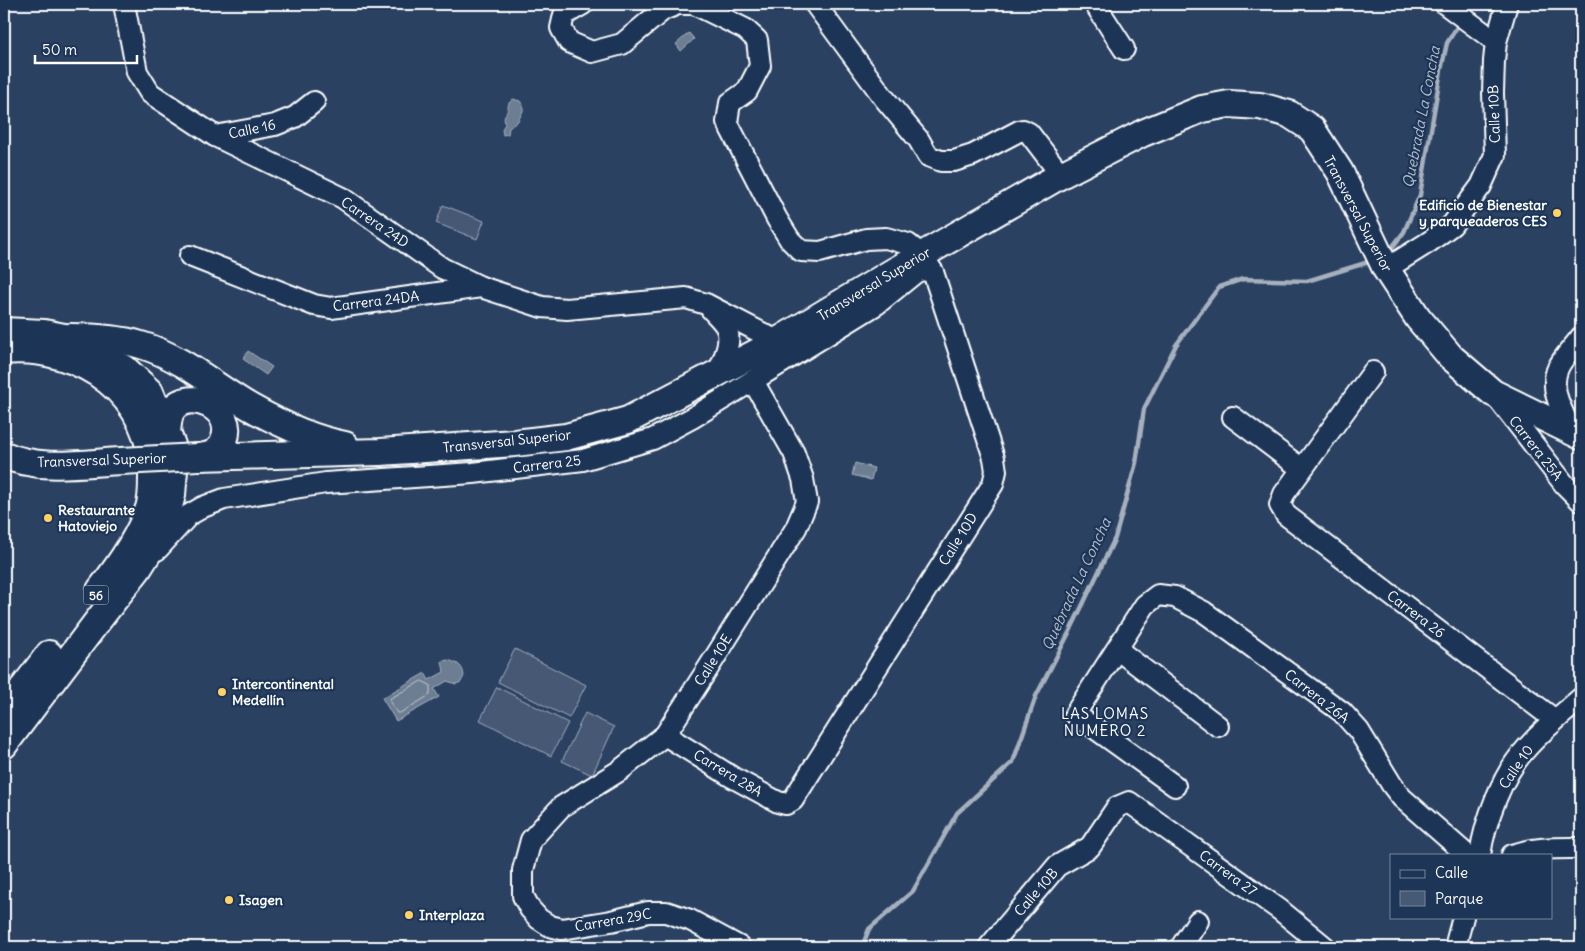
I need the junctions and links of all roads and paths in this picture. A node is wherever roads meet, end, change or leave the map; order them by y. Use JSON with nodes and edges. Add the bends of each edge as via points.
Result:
{"nodes":[{"id":1,"x":124,"y":4,"type":"edge"},
{"id":2,"x":583,"y":4,"type":"edge"},
{"id":3,"x":679,"y":4,"type":"edge"},
{"id":4,"x":815,"y":4,"type":"edge"},
{"id":5,"x":1095,"y":4,"type":"edge"},
{"id":6,"x":1507,"y":4,"type":"edge"},
{"id":7,"x":1458,"y":13,"type":"edge"},
{"id":8,"x":1496,"y":42,"type":"junction"},
{"id":9,"x":1124,"y":49,"type":"dead end"},
{"id":10,"x":314,"y":102,"type":"dead end"},
{"id":11,"x":215,"y":136,"type":"junction"},
{"id":12,"x":1061,"y":175,"type":"junction"},
{"id":13,"x":190,"y":256,"type":"dead end"},
{"id":14,"x":1382,"y":261,"type":"junction"},
{"id":15,"x":927,"y":264,"type":"junction"},
{"id":16,"x":481,"y":287,"type":"junction"},
{"id":17,"x":706,"y":304,"type":"junction"},
{"id":18,"x":64,"y":337,"type":"junction"},
{"id":19,"x":1581,"y":337,"type":"edge"},
{"id":20,"x":778,"y":340,"type":"junction"},
{"id":21,"x":6,"y":347,"type":"edge"},
{"id":22,"x":806,"y":348,"type":"junction"},
{"id":23,"x":1373,"y":372,"type":"dead end"},
{"id":24,"x":718,"y":373,"type":"junction"},
{"id":25,"x":753,"y":381,"type":"junction"},
{"id":26,"x":1493,"y":392,"type":"junction"},
{"id":27,"x":1233,"y":417,"type":"dead end"},
{"id":28,"x":167,"y":432,"type":"junction"},
{"id":29,"x":1577,"y":435,"type":"edge"},
{"id":30,"x":380,"y":452,"type":"junction"},
{"id":31,"x":4,"y":455,"type":"edge"},
{"id":32,"x":198,"y":457,"type":"junction"},
{"id":33,"x":1302,"y":469,"type":"junction"},
{"id":34,"x":1581,"y":501,"type":"edge"},
{"id":35,"x":138,"y":569,"type":"junction"},
{"id":36,"x":1118,"y":650,"type":"junction"},
{"id":37,"x":1581,"y":698,"type":"edge"},
{"id":38,"x":4,"y":713,"type":"edge"},
{"id":39,"x":1555,"y":720,"type":"junction"},
{"id":40,"x":1218,"y":726,"type":"dead end"},
{"id":41,"x":665,"y":735,"type":"junction"},
{"id":42,"x":4,"y":744,"type":"edge"},
{"id":43,"x":1175,"y":786,"type":"dead end"},
{"id":44,"x":794,"y":800,"type":"joint"},
{"id":45,"x":1130,"y":802,"type":"joint"},
{"id":46,"x":1581,"y":848,"type":"edge"},
{"id":47,"x":1466,"y":854,"type":"edge"},
{"id":48,"x":1480,"y":854,"type":"edge"},
{"id":49,"x":1515,"y":854,"type":"edge"},
{"id":50,"x":523,"y":896,"type":"joint"},
{"id":51,"x":1463,"y":918,"type":"edge"},
{"id":52,"x":1198,"y":921,"type":"dead end"},
{"id":53,"x":740,"y":947,"type":"edge"},
{"id":54,"x":989,"y":947,"type":"edge"},
{"id":55,"x":1181,"y":947,"type":"edge"},
{"id":56,"x":1325,"y":947,"type":"edge"},
{"id":57,"x":1455,"y":947,"type":"edge"}],
"edges":[{"from":1,"to":11,"type":"street","name":"Carrera 24D","via":[[137,72],[150,93]]},
{"from":2,"to":3,"type":"street","via":[[564,15],[561,28],[569,42],[592,52],[622,44],[662,10]]},
{"from":3,"to":15,"type":"street","via":[[694,4],[745,29],[757,40],[760,66],[747,90],[730,103],[726,122],[790,240],[801,251],[820,252],[866,239],[886,238],[908,244]]},
{"from":4,"to":12,"type":"street","via":[[928,156],[954,161],[1023,130],[1029,132]]},
{"from":5,"to":9,"type":"street"},
{"from":6,"to":8,"type":"street","name":"Calle 10B"},
{"from":7,"to":8,"type":"street"},
{"from":8,"to":14,"type":"street","name":"Calle 10B","via":[[1492,93],[1495,155],[1481,186],[1452,224],[1428,242]]},
{"from":10,"to":11,"type":"street","name":"Calle 16","via":[[295,117],[275,126]]},
{"from":11,"to":16,"type":"street","name":"Carrera 24D","via":[[343,198],[442,268]]},
{"from":12,"to":14,"type":"main road","name":"Transversal Superior","via":[[1143,133],[1202,109],[1230,104],[1260,106],[1289,114],[1312,129],[1340,172]]},
{"from":12,"to":15,"type":"main road","name":"Transversal Superior"},
{"from":13,"to":16,"type":"street","name":"Carrera 24DA","via":[[314,305],[331,308]]},
{"from":14,"to":26,"type":"main road","name":"Transversal Superior","via":[[1418,318],[1451,358]]},
{"from":15,"to":20,"type":"main road","name":"Transversal Superior"},
{"from":15,"to":22,"type":"street","name":"Carrera 25","via":[[877,304]]},
{"from":15,"to":44,"type":"street","name":"Calle 10D","via":[[994,458],[993,484]]},
{"from":16,"to":17,"type":"street","name":"Carrera 24D","via":[[550,308],[686,298]]},
{"from":17,"to":20,"type":"street","name":"Carrera 24D"},
{"from":17,"to":24,"type":"street","via":[[726,327],[728,337]]},
{"from":18,"to":21,"type":"main road","number":"56","via":[[44,333]]},
{"from":18,"to":28,"type":"main road","number":"56","via":[[124,368],[150,392]]},
{"from":18,"to":30,"type":"main road","via":[[108,338],[142,345],[184,364],[294,430],[330,442]]},
{"from":19,"to":29,"type":"street","via":[[1558,368],[1554,385],[1558,401]]},
{"from":20,"to":22,"type":"street","name":"Carrera 24D"},
{"from":20,"to":24,"type":"main road","name":"Transversal Superior"},
{"from":21,"to":38,"type":"main road","number":"56","via":[[70,358],[91,368],[132,406],[147,435],[153,462],[149,507],[116,571]]},
{"from":22,"to":25,"type":"street","name":"Carrera 25"},
{"from":23,"to":33,"type":"street"},
{"from":24,"to":30,"type":"main road","name":"Transversal Superior","via":[[628,420],[566,437]]},
{"from":25,"to":35,"type":"street","name":"Carrera 25","via":[[653,439],[583,460],[473,473],[326,483],[224,499],[189,515]]},
{"from":25,"to":41,"type":"street","name":"Calle 10E","via":[[794,453],[807,502],[796,528]]},
{"from":26,"to":29,"type":"main road","name":"Transversal Superior"},
{"from":26,"to":34,"type":"street","name":"Carrera 25A"},
{"from":27,"to":33,"type":"street"},
{"from":28,"to":32,"type":"main road","via":[[172,410],[180,403],[198,400],[222,414],[227,426],[220,448],[212,455]]},
{"from":28,"to":35,"type":"main road","number":"56","via":[[172,445],[174,470],[172,495],[166,518]]},
{"from":30,"to":32,"type":"main road","name":"Transversal Superior"},
{"from":31,"to":32,"type":"main road","name":"Transversal Superior","bridge":true,"via":[[17,461],[50,465]]},
{"from":33,"to":39,"type":"street","name":"Carrera 26","via":[[1280,505],[1286,515]]},
{"from":35,"to":42,"type":"main road","number":"56"},
{"from":36,"to":40,"type":"street"},
{"from":36,"to":43,"type":"street","via":[[1076,714]]},
{"from":36,"to":47,"type":"street","name":"Carrera 26A","via":[[1145,605],[1158,595],[1175,596],[1204,612],[1342,712],[1359,731],[1402,798]]},
{"from":37,"to":39,"type":"street","name":"Calle 10"},
{"from":39,"to":48,"type":"street","name":"Calle 10","via":[[1523,751],[1504,780]]},
{"from":41,"to":44,"type":"street","name":"Carrera 28A","via":[[778,802],[786,804]]},
{"from":41,"to":50,"type":"street","name":"Calle 10E","via":[[619,771],[561,808],[531,840],[522,870]]},
{"from":45,"to":54,"type":"street","name":"Calle 10B","via":[[1117,807],[1090,847],[1057,866]]},
{"from":45,"to":56,"type":"street","name":"Carrera 27","via":[[1280,910]]},
{"from":46,"to":49,"type":"street","via":[[1527,850]]},
{"from":50,"to":53,"type":"street","name":"Carrera 29C","via":[[539,919],[562,929],[648,912],[666,912],[690,920]]},
{"from":51,"to":57,"type":"street"},
{"from":52,"to":55,"type":"street"}]}
